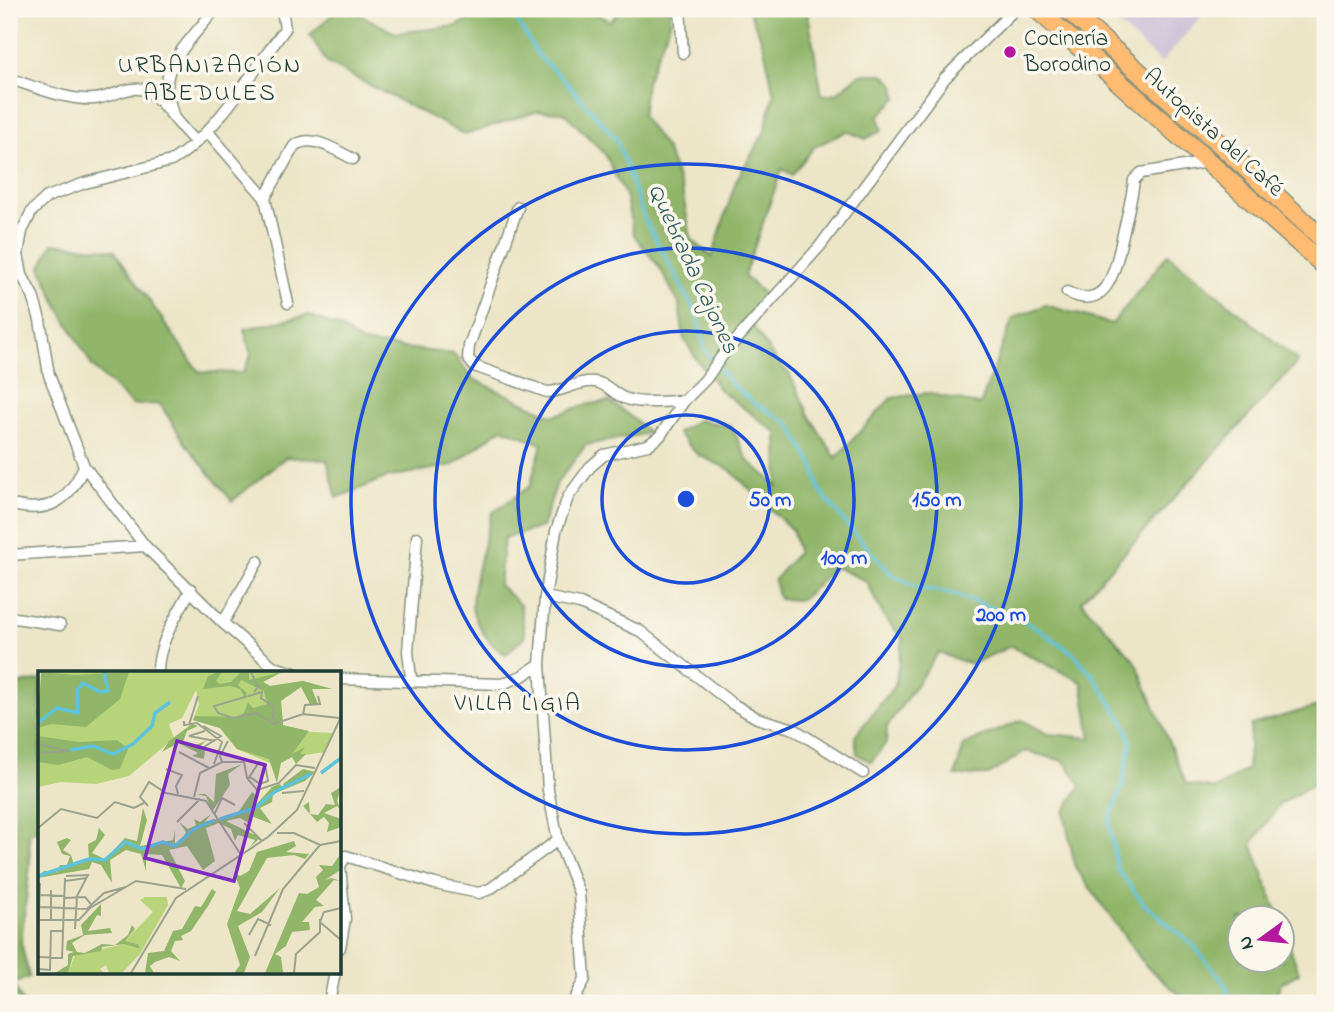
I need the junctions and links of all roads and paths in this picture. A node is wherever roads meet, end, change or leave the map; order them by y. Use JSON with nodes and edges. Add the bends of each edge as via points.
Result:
{"nodes":[{"id":1,"x":213,"y":9,"type":"edge"},
{"id":2,"x":282,"y":9,"type":"edge"},
{"id":3,"x":680,"y":9,"type":"edge"},
{"id":4,"x":1015,"y":9,"type":"edge"},
{"id":5,"x":1038,"y":9,"type":"edge"},
{"id":6,"x":1067,"y":9,"type":"edge"},
{"id":7,"x":683,"y":52,"type":"dead end"},
{"id":8,"x":9,"y":79,"type":"edge"},
{"id":9,"x":173,"y":118,"type":"junction"},
{"id":10,"x":208,"y":132,"type":"junction"},
{"id":11,"x":197,"y":142,"type":"junction"},
{"id":12,"x":353,"y":159,"type":"dead end"},
{"id":13,"x":1209,"y":162,"type":"junction"},
{"id":14,"x":265,"y":198,"type":"junction"},
{"id":15,"x":518,"y":207,"type":"dead end"},
{"id":16,"x":1325,"y":242,"type":"edge"},
{"id":17,"x":1325,"y":266,"type":"edge"},
{"id":18,"x":1067,"y":292,"type":"dead end"},
{"id":19,"x":288,"y":303,"type":"dead end"},
{"id":20,"x":684,"y":401,"type":"junction"},
{"id":21,"x":84,"y":466,"type":"junction"},
{"id":22,"x":9,"y":504,"type":"edge"},
{"id":23,"x":417,"y":537,"type":"dead end"},
{"id":24,"x":145,"y":546,"type":"junction"},
{"id":25,"x":9,"y":555,"type":"edge"},
{"id":26,"x":258,"y":561,"type":"dead end"},
{"id":27,"x":191,"y":589,"type":"junction"},
{"id":28,"x":544,"y":597,"type":"junction"},
{"id":29,"x":9,"y":617,"type":"edge"},
{"id":30,"x":223,"y":623,"type":"junction"},
{"id":31,"x":60,"y":625,"type":"dead end"},
{"id":32,"x":540,"y":664,"type":"junction"},
{"id":33,"x":158,"y":671,"type":"edge"},
{"id":34,"x":287,"y":671,"type":"edge"},
{"id":35,"x":341,"y":679,"type":"edge"},
{"id":36,"x":411,"y":679,"type":"junction"},
{"id":37,"x":863,"y":773,"type":"dead end"},
{"id":38,"x":558,"y":841,"type":"junction"},
{"id":39,"x":341,"y":864,"type":"edge"},
{"id":40,"x":341,"y":877,"type":"edge"},
{"id":41,"x":341,"y":942,"type":"edge"},
{"id":42,"x":335,"y":974,"type":"edge"},
{"id":43,"x":329,"y":1003,"type":"edge"},
{"id":44,"x":572,"y":1003,"type":"edge"}],
"edges":[{"from":1,"to":9,"type":"street","via":[[168,76]]},
{"from":2,"to":10,"type":"street","via":[[285,29]]},
{"from":3,"to":7,"type":"street"},
{"from":4,"to":20,"type":"street","via":[[946,78],[820,246]]},
{"from":5,"to":13,"type":"highway","name":"Autopista del Café"},
{"from":6,"to":16,"type":"highway","name":"Autopista del Café"},
{"from":8,"to":9,"type":"street","via":[[83,99],[138,88],[149,92]]},
{"from":9,"to":11,"type":"street"},
{"from":10,"to":11,"type":"street"},
{"from":10,"to":14,"type":"street"},
{"from":11,"to":21,"type":"street","via":[[172,161],[47,197],[32,211],[22,231],[18,254],[22,275],[40,320],[49,375]]},
{"from":12,"to":14,"type":"street","via":[[315,141],[302,140],[294,146]]},
{"from":13,"to":17,"type":"highway","name":"Autopista del Café"},
{"from":13,"to":18,"type":"street","via":[[1141,173],[1134,180],[1114,277],[1089,298]]},
{"from":14,"to":19,"type":"street"},
{"from":15,"to":20,"type":"street","via":[[469,346],[468,358],[474,366],[547,392],[598,382],[624,398]]},
{"from":20,"to":28,"type":"street","via":[[660,436],[648,445],[604,455],[568,497],[556,531]]},
{"from":21,"to":22,"type":"street","via":[[78,481],[60,501],[33,509]]},
{"from":21,"to":24,"type":"street"},
{"from":23,"to":36,"type":"street","via":[[408,651]]},
{"from":24,"to":25,"type":"street"},
{"from":24,"to":27,"type":"street"},
{"from":26,"to":30,"type":"street"},
{"from":27,"to":30,"type":"street"},
{"from":27,"to":33,"type":"street","via":[[163,644]]},
{"from":28,"to":32,"type":"street"},
{"from":28,"to":37,"type":"street","via":[[580,604],[640,631],[731,703],[757,718],[794,729]]},
{"from":29,"to":31,"type":"street"},
{"from":30,"to":34,"type":"street","via":[[274,667]]},
{"from":32,"to":36,"type":"street","via":[[502,684]]},
{"from":32,"to":38,"type":"street","via":[[548,790]]},
{"from":35,"to":36,"type":"street"},
{"from":38,"to":39,"type":"street","via":[[479,893],[346,856]]},
{"from":38,"to":44,"type":"street","via":[[579,893],[585,979]]},
{"from":40,"to":41,"type":"street","via":[[345,919]]},
{"from":42,"to":43,"type":"street"}]}
